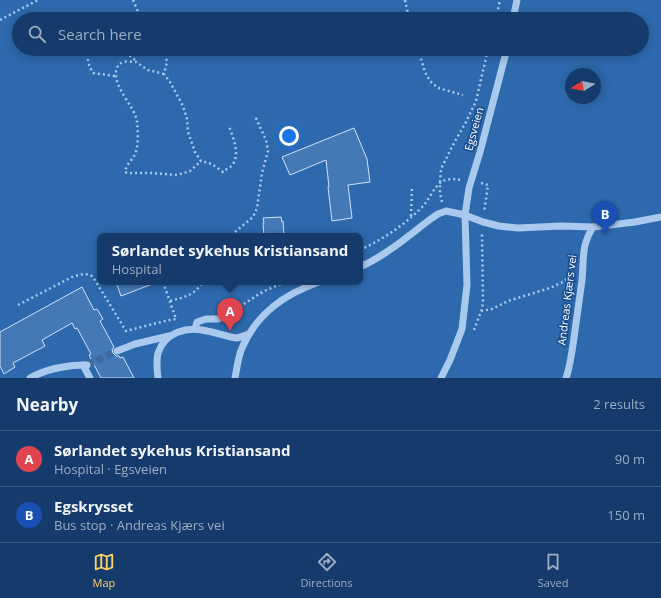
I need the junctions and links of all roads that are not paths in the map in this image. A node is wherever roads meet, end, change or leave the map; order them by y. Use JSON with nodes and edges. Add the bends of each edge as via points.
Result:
{"nodes":[{"id":1,"x":517,"y":0,"type":"edge"},
{"id":2,"x":514,"y":12,"type":"edge"},
{"id":3,"x":505,"y":56,"type":"edge"},
{"id":4,"x":465,"y":215,"type":"junction"},
{"id":5,"x":661,"y":217,"type":"edge"},
{"id":6,"x":593,"y":227,"type":"junction"},
{"id":7,"x":363,"y":265,"type":"edge"},
{"id":8,"x":310,"y":285,"type":"edge"},
{"id":9,"x":218,"y":319,"type":"road end"},
{"id":10,"x":195,"y":329,"type":"junction"},
{"id":11,"x":249,"y":334,"type":"junction"},
{"id":12,"x":169,"y":336,"type":"junction"},
{"id":13,"x":117,"y":351,"type":"tunnel mouth"},
{"id":14,"x":30,"y":378,"type":"edge"},
{"id":15,"x":90,"y":378,"type":"edge"},
{"id":16,"x":158,"y":378,"type":"edge"},
{"id":17,"x":235,"y":378,"type":"edge"},
{"id":18,"x":441,"y":378,"type":"edge"},
{"id":19,"x":566,"y":378,"type":"edge"}],
"edges":[{"from":1,"to":2,"type":"street"},
{"from":3,"to":4,"type":"street","name":"Egsveien","via":[[469,188]]},
{"from":4,"to":6,"type":"street","via":[[499,226],[518,228]]},
{"from":4,"to":7,"type":"street","via":[[446,211],[438,214],[393,248]]},
{"from":4,"to":18,"type":"street","name":"Egsveien","via":[[467,285],[462,329]]},
{"from":5,"to":6,"type":"street"},
{"from":6,"to":19,"type":"street","name":"Andreas Kjærs vei","via":[[584,245],[574,337]]},
{"from":8,"to":11,"type":"street","via":[[276,303],[262,316]]},
{"from":9,"to":10,"type":"street","via":[[197,322]]},
{"from":10,"to":11,"type":"street","via":[[237,338]]},
{"from":10,"to":12,"type":"street"},
{"from":11,"to":17,"type":"street","via":[[241,349]]},
{"from":12,"to":13,"type":"street"},
{"from":12,"to":16,"type":"street","via":[[158,354]]},
{"from":14,"to":15,"type":"street","via":[[45,370],[85,365]]}]}
